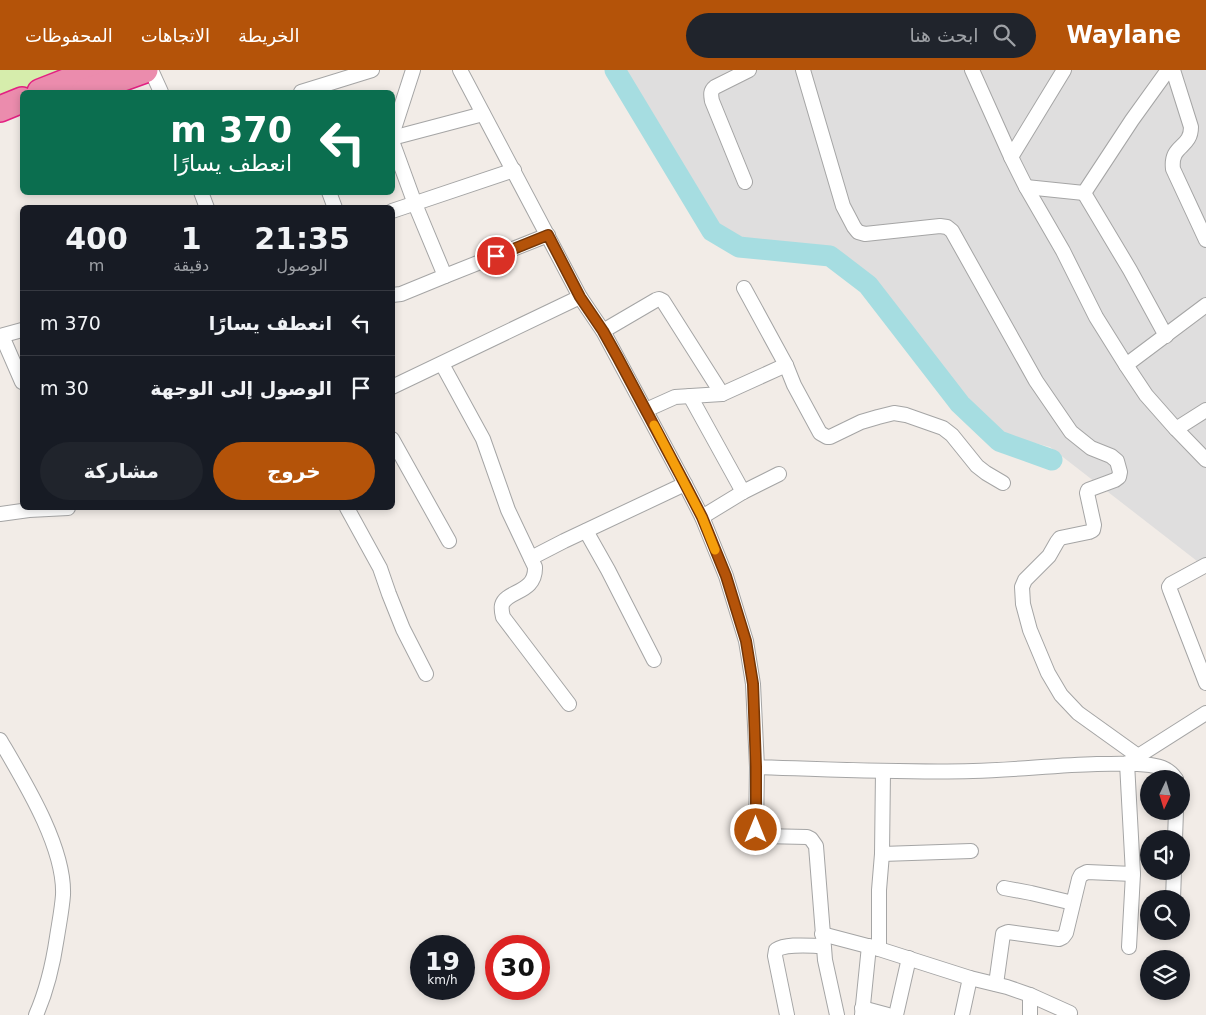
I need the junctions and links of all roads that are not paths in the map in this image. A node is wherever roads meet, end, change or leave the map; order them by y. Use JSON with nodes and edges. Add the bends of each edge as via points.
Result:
{"nodes":[{"id":1,"x":96,"y":70,"type":"edge"},
{"id":2,"x":145,"y":70,"type":"edge"},
{"id":3,"x":151,"y":70,"type":"edge"},
{"id":4,"x":372,"y":70,"type":"edge"},
{"id":5,"x":413,"y":70,"type":"edge"},
{"id":6,"x":460,"y":70,"type":"edge"},
{"id":7,"x":749,"y":70,"type":"edge"},
{"id":8,"x":803,"y":70,"type":"edge"},
{"id":9,"x":972,"y":70,"type":"edge"},
{"id":10,"x":1064,"y":70,"type":"edge"},
{"id":11,"x":1168,"y":70,"type":"edge"},
{"id":12,"x":1173,"y":70,"type":"edge"},
{"id":13,"x":45,"y":90,"type":"edge"},
{"id":14,"x":90,"y":90,"type":"edge"},
{"id":15,"x":160,"y":90,"type":"edge"},
{"id":16,"x":307,"y":90,"type":"edge"},
{"id":17,"x":20,"y":101,"type":"edge"},
{"id":18,"x":0,"y":109,"type":"edge"},
{"id":19,"x":484,"y":114,"type":"junction"},
{"id":20,"x":20,"y":118,"type":"edge"},
{"id":21,"x":0,"y":126,"type":"edge"},
{"id":22,"x":395,"y":128,"type":"edge"},
{"id":23,"x":395,"y":137,"type":"edge"},
{"id":24,"x":395,"y":147,"type":"edge"},
{"id":25,"x":1011,"y":157,"type":"junction"},
{"id":26,"x":514,"y":170,"type":"junction"},
{"id":27,"x":744,"y":182,"type":"dead end"},
{"id":28,"x":1026,"y":187,"type":"junction"},
{"id":29,"x":1084,"y":193,"type":"junction"},
{"id":30,"x":415,"y":204,"type":"junction"},
{"id":31,"x":395,"y":210,"type":"edge"},
{"id":32,"x":548,"y":235,"type":"junction"},
{"id":33,"x":1206,"y":240,"type":"edge"},
{"id":34,"x":445,"y":276,"type":"junction"},
{"id":35,"x":744,"y":288,"type":"dead end"},
{"id":36,"x":395,"y":295,"type":"edge"},
{"id":37,"x":580,"y":297,"type":"junction"},
{"id":38,"x":1206,"y":305,"type":"edge"},
{"id":39,"x":20,"y":331,"type":"edge"},
{"id":40,"x":603,"y":331,"type":"junction"},
{"id":41,"x":1,"y":336,"type":"edge"},
{"id":42,"x":1166,"y":336,"type":"junction"},
{"id":43,"x":442,"y":364,"type":"junction"},
{"id":44,"x":786,"y":365,"type":"junction"},
{"id":45,"x":1126,"y":365,"type":"junction"},
{"id":46,"x":20,"y":378,"type":"edge"},
{"id":47,"x":395,"y":386,"type":"edge"},
{"id":48,"x":722,"y":394,"type":"junction"},
{"id":49,"x":690,"y":396,"type":"junction"},
{"id":50,"x":646,"y":410,"type":"junction"},
{"id":51,"x":1206,"y":410,"type":"edge"},
{"id":52,"x":1176,"y":429,"type":"junction"},
{"id":53,"x":395,"y":444,"type":"edge"},
{"id":54,"x":1206,"y":460,"type":"edge"},
{"id":55,"x":779,"y":474,"type":"dead end"},
{"id":56,"x":1002,"y":483,"type":"dead end"},
{"id":57,"x":685,"y":484,"type":"junction"},
{"id":58,"x":744,"y":492,"type":"junction"},
{"id":59,"x":40,"y":510,"type":"edge"},
{"id":60,"x":348,"y":510,"type":"edge"},
{"id":61,"x":0,"y":514,"type":"edge"},
{"id":62,"x":702,"y":517,"type":"junction"},
{"id":63,"x":586,"y":531,"type":"junction"},
{"id":64,"x":450,"y":542,"type":"dead end"},
{"id":65,"x":531,"y":558,"type":"junction"},
{"id":66,"x":1206,"y":565,"type":"edge"},
{"id":67,"x":654,"y":660,"type":"dead end"},
{"id":68,"x":426,"y":674,"type":"dead end"},
{"id":69,"x":1206,"y":683,"type":"edge"},
{"id":70,"x":569,"y":704,"type":"dead end"},
{"id":71,"x":1206,"y":714,"type":"edge"},
{"id":72,"x":0,"y":740,"type":"edge"},
{"id":73,"x":1133,"y":760,"type":"junction"},
{"id":74,"x":756,"y":767,"type":"junction"},
{"id":75,"x":883,"y":770,"type":"junction"},
{"id":76,"x":1168,"y":770,"type":"edge"},
{"id":77,"x":971,"y":851,"type":"dead end"},
{"id":78,"x":882,"y":854,"type":"junction"},
{"id":79,"x":1133,"y":874,"type":"junction"},
{"id":80,"x":1004,"y":888,"type":"dead end"},
{"id":81,"x":1073,"y":904,"type":"junction"},
{"id":82,"x":823,"y":940,"type":"junction"},
{"id":83,"x":874,"y":948,"type":"junction"},
{"id":84,"x":1128,"y":948,"type":"dead end"},
{"id":85,"x":909,"y":958,"type":"junction"},
{"id":86,"x":970,"y":978,"type":"junction"},
{"id":87,"x":996,"y":984,"type":"junction"},
{"id":88,"x":1030,"y":995,"type":"junction"},
{"id":89,"x":862,"y":1012,"type":"edge"},
{"id":90,"x":1070,"y":1013,"type":"dead end"},
{"id":91,"x":36,"y":1015,"type":"edge"},
{"id":92,"x":787,"y":1015,"type":"edge"},
{"id":93,"x":836,"y":1015,"type":"edge"},
{"id":94,"x":888,"y":1015,"type":"edge"},
{"id":95,"x":896,"y":1015,"type":"edge"},
{"id":96,"x":962,"y":1015,"type":"edge"},
{"id":97,"x":1030,"y":1015,"type":"edge"}],
"edges":[{"from":1,"to":13,"type":"highway"},
{"from":2,"to":14,"type":"highway"},
{"from":3,"to":15,"type":"street"},
{"from":4,"to":16,"type":"street"},
{"from":5,"to":22,"type":"street"},
{"from":6,"to":19,"type":"street"},
{"from":7,"to":27,"type":"street","via":[[715,87],[711,96]]},
{"from":8,"to":73,"type":"street","via":[[843,206],[858,232],[866,234],[940,226],[952,231],[1036,381],[1071,432],[1091,448],[1117,461],[1120,477],[1088,490],[1094,524],[1092,530],[1060,538],[1049,556],[1025,580],[1022,595],[1030,630],[1061,695]]},
{"from":9,"to":25,"type":"street"},
{"from":10,"to":25,"type":"street"},
{"from":11,"to":29,"type":"street"},
{"from":12,"to":33,"type":"street","via":[[1191,127],[1187,140],[1174,153],[1173,169]]},
{"from":17,"to":18,"type":"highway"},
{"from":19,"to":23,"type":"street"},
{"from":19,"to":26,"type":"street"},
{"from":20,"to":21,"type":"highway"},
{"from":24,"to":30,"type":"street"},
{"from":25,"to":28,"type":"street"},
{"from":26,"to":30,"type":"street"},
{"from":26,"to":32,"type":"street"},
{"from":28,"to":29,"type":"street"},
{"from":28,"to":45,"type":"street","via":[[1096,317]]},
{"from":29,"to":42,"type":"street"},
{"from":30,"to":31,"type":"street"},
{"from":30,"to":34,"type":"street"},
{"from":32,"to":34,"type":"street"},
{"from":32,"to":37,"type":"street"},
{"from":34,"to":36,"type":"street"},
{"from":35,"to":44,"type":"street"},
{"from":37,"to":40,"type":"street"},
{"from":37,"to":43,"type":"street"},
{"from":38,"to":42,"type":"street"},
{"from":39,"to":41,"type":"street"},
{"from":40,"to":48,"type":"street","via":[[656,300],[664,300]]},
{"from":40,"to":50,"type":"street"},
{"from":41,"to":46,"type":"street"},
{"from":42,"to":45,"type":"street"},
{"from":43,"to":47,"type":"street"},
{"from":43,"to":65,"type":"street","via":[[483,439],[508,510]]},
{"from":44,"to":48,"type":"street"},
{"from":44,"to":56,"type":"street","via":[[824,436],[834,436],[878,417],[894,413],[906,415],[943,428],[977,466]]},
{"from":45,"to":52,"type":"street","via":[[1146,395]]},
{"from":48,"to":49,"type":"street"},
{"from":49,"to":50,"type":"street","via":[[675,397]]},
{"from":49,"to":58,"type":"street"},
{"from":50,"to":57,"type":"street"},
{"from":51,"to":52,"type":"street"},
{"from":52,"to":54,"type":"street"},
{"from":53,"to":64,"type":"street"},
{"from":55,"to":58,"type":"street"},
{"from":57,"to":62,"type":"street"},
{"from":57,"to":63,"type":"street"},
{"from":58,"to":62,"type":"street"},
{"from":59,"to":61,"type":"street"},
{"from":60,"to":68,"type":"street","via":[[380,568],[403,629]]},
{"from":62,"to":74,"type":"street","via":[[726,576],[746,641],[753,684]]},
{"from":63,"to":65,"type":"street"},
{"from":63,"to":67,"type":"street"},
{"from":65,"to":70,"type":"street","via":[[535,568],[534,579],[504,600],[501,610]]},
{"from":66,"to":69,"type":"street","via":[[1169,587]]},
{"from":71,"to":73,"type":"street"},
{"from":72,"to":91,"type":"street","via":[[44,822],[62,879],[63,894],[52,967]]},
{"from":73,"to":75,"type":"street","via":[[974,771]]},
{"from":73,"to":76,"type":"street"},
{"from":73,"to":79,"type":"street"},
{"from":74,"to":75,"type":"street"},
{"from":74,"to":82,"type":"street","via":[[757,834],[807,837],[816,846]]},
{"from":75,"to":78,"type":"street"},
{"from":77,"to":78,"type":"street"},
{"from":78,"to":83,"type":"street"},
{"from":79,"to":81,"type":"street","via":[[1084,873]]},
{"from":79,"to":84,"type":"street"},
{"from":80,"to":81,"type":"street"},
{"from":81,"to":87,"type":"street","via":[[1066,933],[1059,939],[1003,934]]},
{"from":82,"to":83,"type":"street"},
{"from":82,"to":92,"type":"street","via":[[776,950]]},
{"from":82,"to":93,"type":"street"},
{"from":83,"to":85,"type":"street"},
{"from":83,"to":89,"type":"street"},
{"from":85,"to":86,"type":"street"},
{"from":85,"to":95,"type":"street"},
{"from":86,"to":87,"type":"street"},
{"from":86,"to":96,"type":"street"},
{"from":87,"to":88,"type":"street"},
{"from":88,"to":90,"type":"street"},
{"from":88,"to":97,"type":"street"},
{"from":89,"to":94,"type":"street"}]}
